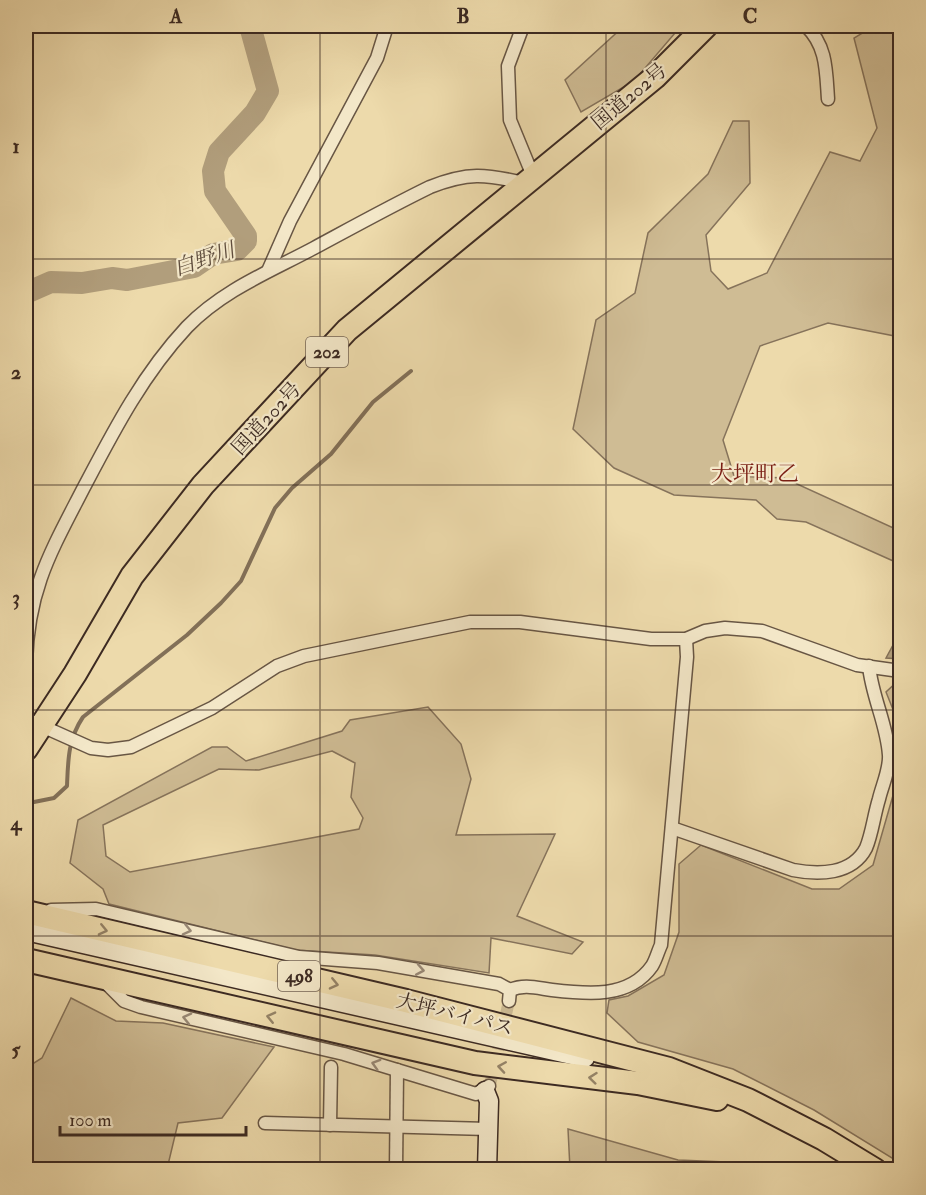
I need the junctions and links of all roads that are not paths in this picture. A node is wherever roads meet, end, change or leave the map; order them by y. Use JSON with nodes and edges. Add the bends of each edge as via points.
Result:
{"nodes":[{"id":1,"x":387,"y":26,"type":"edge"},
{"id":2,"x":523,"y":26,"type":"edge"},
{"id":3,"x":705,"y":26,"type":"edge"},
{"id":4,"x":806,"y":26,"type":"edge"},
{"id":5,"x":828,"y":99,"type":"dead end"},
{"id":6,"x":528,"y":180,"type":"junction"},
{"id":7,"x":268,"y":271,"type":"junction"},
{"id":8,"x":686,"y":639,"type":"junction"},
{"id":9,"x":26,"y":662,"type":"edge"},
{"id":10,"x":869,"y":666,"type":"junction"},
{"id":11,"x":900,"y":671,"type":"edge"},
{"id":12,"x":33,"y":723,"type":"edge"},
{"id":13,"x":26,"y":749,"type":"edge"},
{"id":14,"x":672,"y":828,"type":"junction"},
{"id":15,"x":26,"y":911,"type":"edge"},
{"id":16,"x":26,"y":931,"type":"edge"},
{"id":17,"x":26,"y":960,"type":"edge"},
{"id":18,"x":99,"y":977,"type":"junction"},
{"id":19,"x":331,"y":1067,"type":"dead end"},
{"id":20,"x":397,"y":1070,"type":"junction"},
{"id":21,"x":487,"y":1088,"type":"joint"},
{"id":22,"x":787,"y":1119,"type":"junction"},
{"id":23,"x":265,"y":1123,"type":"dead end"},
{"id":24,"x":330,"y":1125,"type":"junction"},
{"id":25,"x":396,"y":1127,"type":"junction"},
{"id":26,"x":488,"y":1130,"type":"junction"},
{"id":27,"x":871,"y":1167,"type":"edge"},
{"id":28,"x":396,"y":1170,"type":"edge"},
{"id":29,"x":487,"y":1170,"type":"edge"}],
"edges":[{"from":1,"to":7,"type":"street","via":[[377,58],[290,221]]},
{"from":2,"to":6,"type":"street","via":[[508,66],[510,120]]},
{"from":3,"to":6,"type":"highway","name":"国道202号","number":"202","via":[[655,78]]},
{"from":4,"to":5,"type":"street","via":[[825,54]]},
{"from":6,"to":7,"type":"street","via":[[460,175],[384,209]]},
{"from":6,"to":12,"type":"highway","name":"国道202号","number":"202","via":[[347,330],[203,485],[132,576],[75,674]]},
{"from":7,"to":9,"type":"street","via":[[238,286],[188,326],[162,356],[119,421],[53,546],[33,595]]},
{"from":8,"to":10,"type":"street","via":[[725,628],[762,631]]},
{"from":8,"to":12,"type":"street","via":[[651,639],[520,622],[470,622],[304,656],[278,666],[212,708],[131,747],[91,748]]},
{"from":8,"to":14,"type":"street"},
{"from":10,"to":11,"type":"street"},
{"from":10,"to":14,"type":"street","via":[[889,759],[866,849],[855,861],[830,874],[812,874]]},
{"from":12,"to":13,"type":"highway","name":"国道202号","number":"202"},
{"from":15,"to":14,"type":"street","one_way":true,"via":[[96,909],[299,957],[378,963],[499,984],[510,995],[521,986],[608,993],[631,984],[651,967],[661,945]]},
{"from":15,"to":22,"type":"highway","name":"大坪バイパス","number":"498","one_way":true,"via":[[632,1059],[706,1082]]},
{"from":16,"to":22,"type":"street","via":[[665,1077]]},
{"from":17,"to":18,"type":"highway","name":"大坪バイパス","number":"498"},
{"from":20,"to":18,"type":"street","one_way":true,"via":[[141,1007],[124,1001]]},
{"from":27,"to":18,"type":"highway","name":"大坪バイパス","number":"498","one_way":true,"via":[[786,1124],[711,1097],[638,1083],[475,1063]]},
{"from":19,"to":24,"type":"street"},
{"from":20,"to":21,"type":"street","via":[[476,1094]]},
{"from":20,"to":25,"type":"street"},
{"from":21,"to":26,"type":"street"},
{"from":22,"to":27,"type":"highway","name":"大坪バイパス","number":"498"},
{"from":23,"to":24,"type":"street"},
{"from":24,"to":25,"type":"street"},
{"from":25,"to":26,"type":"street"},
{"from":25,"to":28,"type":"street"},
{"from":26,"to":29,"type":"street"}]}
